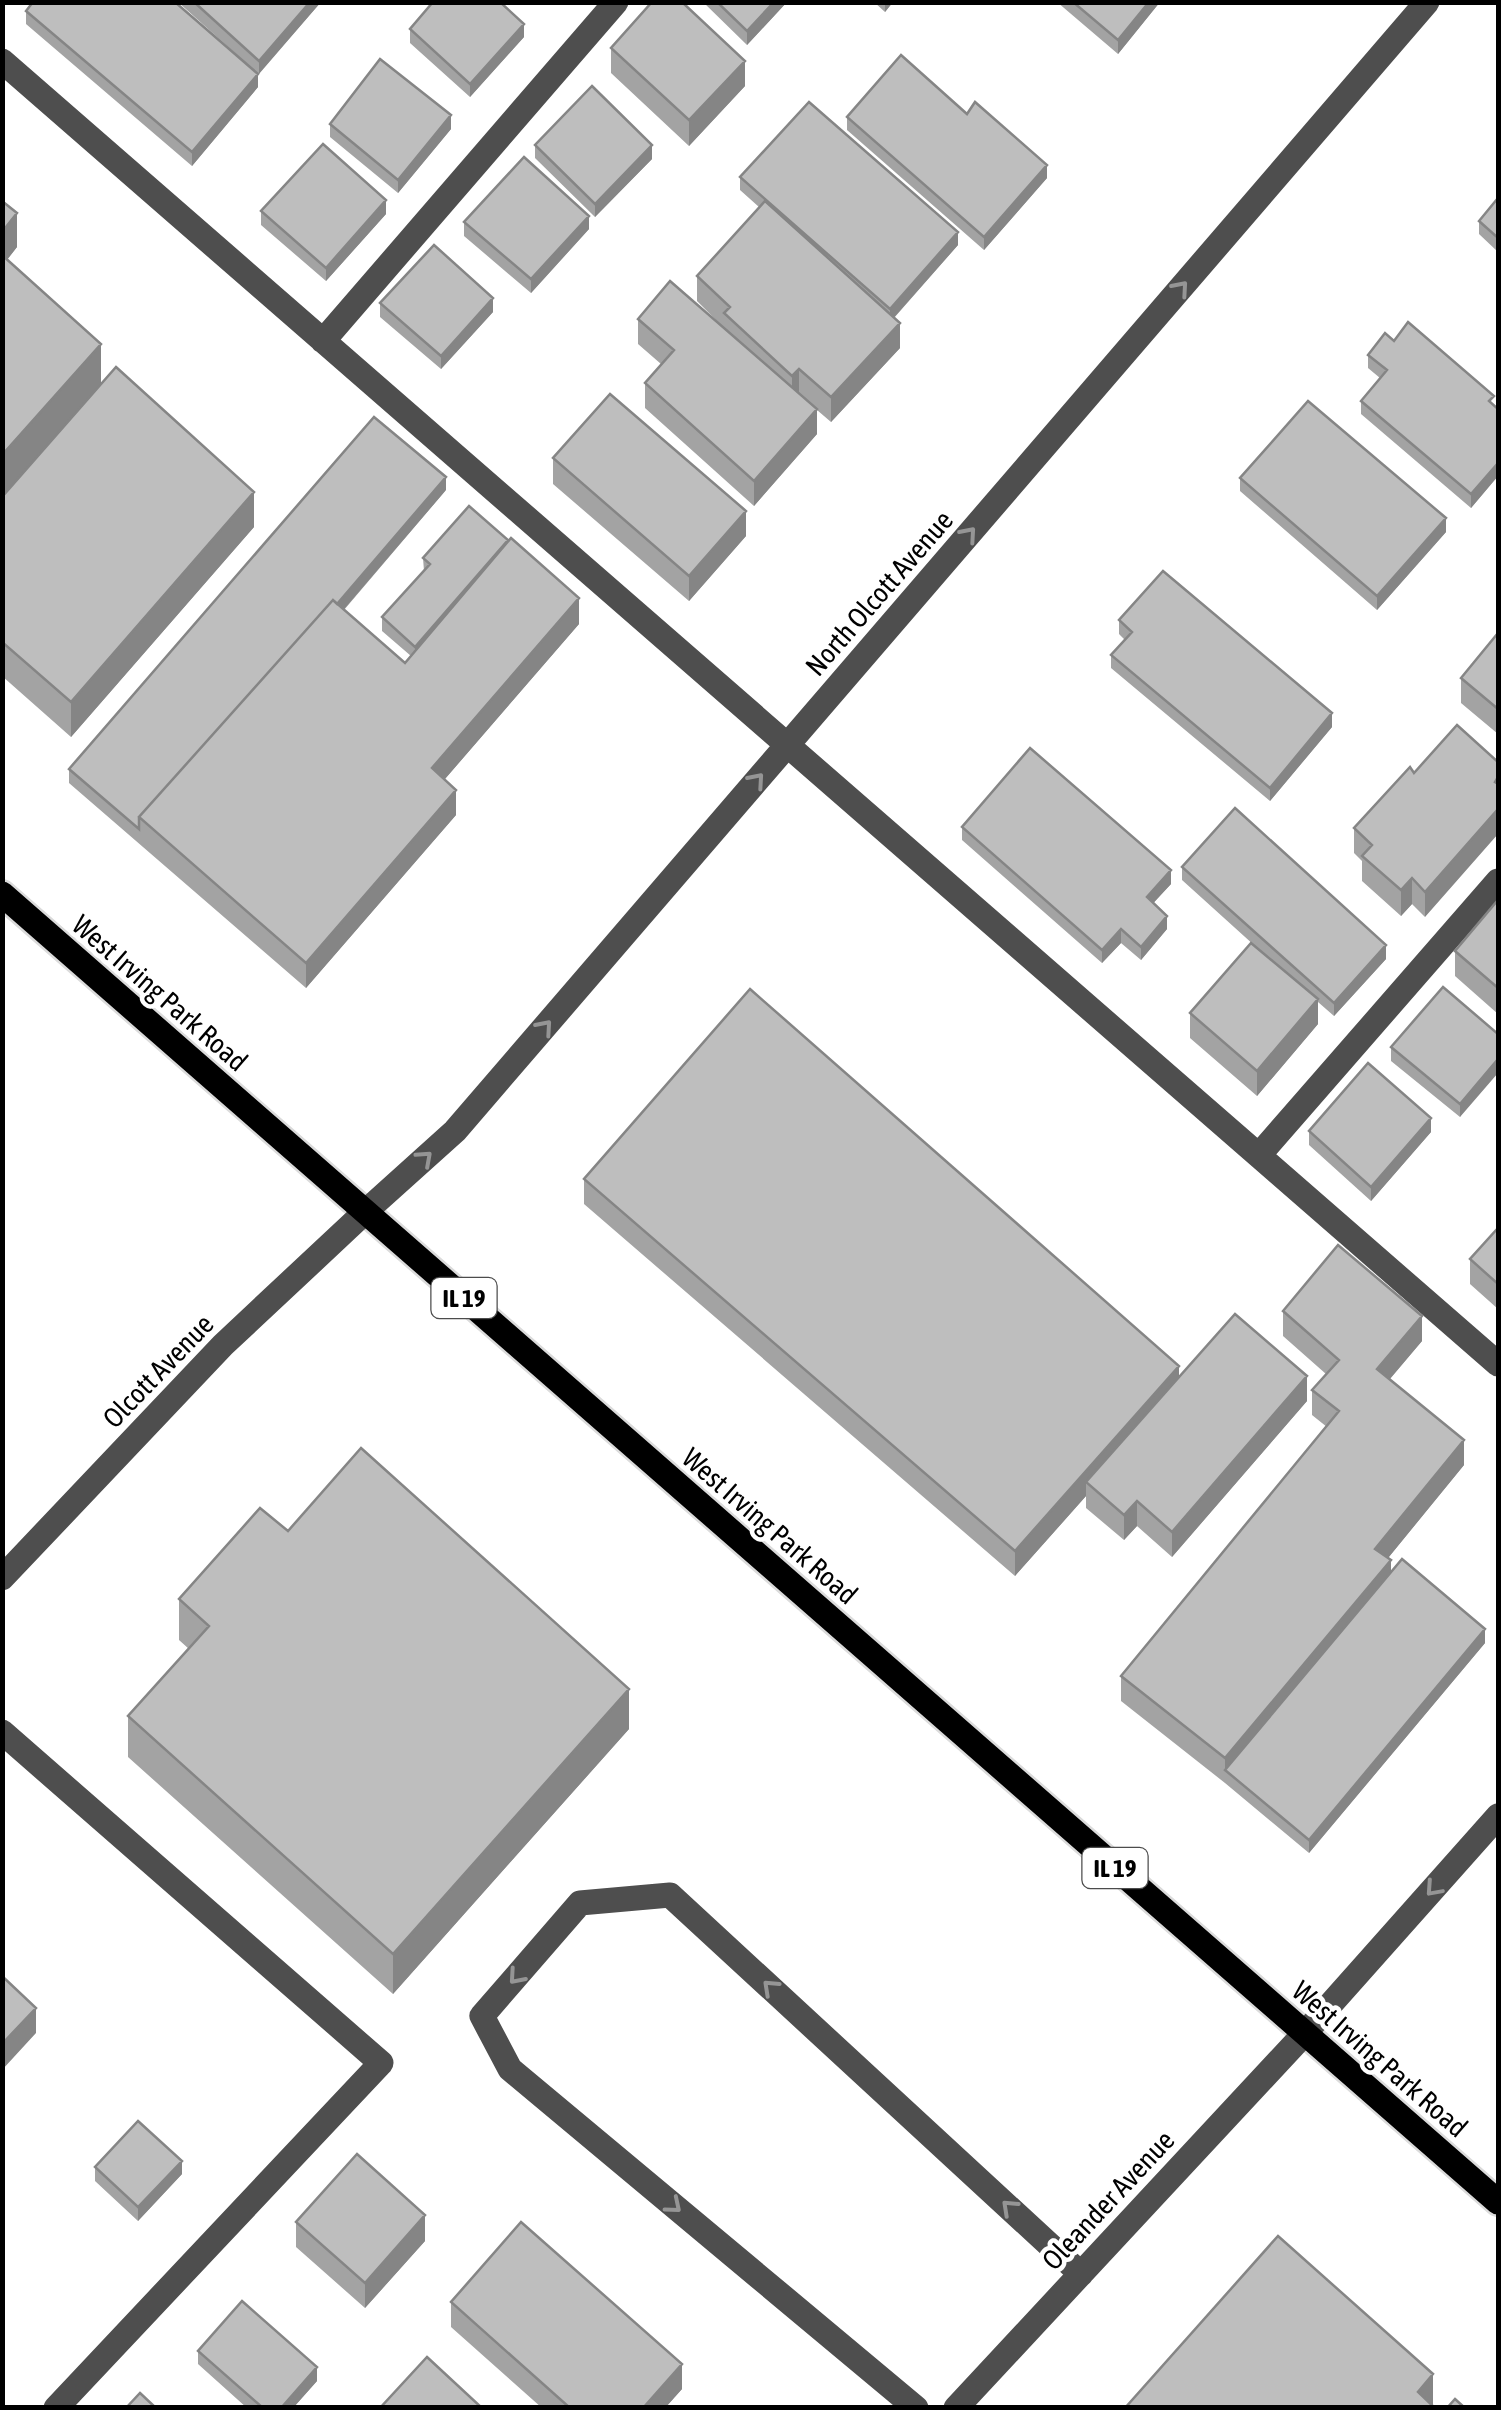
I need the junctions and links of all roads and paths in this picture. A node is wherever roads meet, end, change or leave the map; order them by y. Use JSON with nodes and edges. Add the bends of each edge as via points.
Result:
{"nodes":[{"id":1,"x":616,"y":2,"type":"edge"},
{"id":2,"x":1427,"y":2,"type":"edge"},
{"id":3,"x":2,"y":61,"type":"edge"},
{"id":4,"x":323,"y":341,"type":"junction"},
{"id":5,"x":787,"y":745,"type":"junction"},
{"id":6,"x":1498,"y":881,"type":"edge"},
{"id":7,"x":2,"y":894,"type":"edge"},
{"id":8,"x":1259,"y":1155,"type":"junction"},
{"id":9,"x":365,"y":1212,"type":"junction"},
{"id":10,"x":1498,"y":1364,"type":"edge"},
{"id":11,"x":2,"y":1578,"type":"edge"},
{"id":12,"x":2,"y":1732,"type":"edge"},
{"id":13,"x":1498,"y":1816,"type":"edge"},
{"id":14,"x":1305,"y":2033,"type":"junction"},
{"id":15,"x":1498,"y":2202,"type":"edge"},
{"id":16,"x":1081,"y":2274,"type":"junction"},
{"id":17,"x":56,"y":2408,"type":"edge"},
{"id":18,"x":916,"y":2408,"type":"edge"},
{"id":19,"x":956,"y":2408,"type":"edge"}],
"edges":[{"from":1,"to":4,"type":"street"},
{"from":5,"to":2,"type":"street","name":"North Olcott Avenue","one_way":true},
{"from":3,"to":4,"type":"street"},
{"from":4,"to":5,"type":"street"},
{"from":5,"to":8,"type":"street"},
{"from":9,"to":5,"type":"street","name":"North Olcott Avenue","one_way":true,"via":[[455,1132]]},
{"from":6,"to":8,"type":"street"},
{"from":7,"to":9,"type":"main road","name":"West Irving Park Road","number":"IL 19"},
{"from":8,"to":10,"type":"street"},
{"from":9,"to":11,"type":"street","name":"Olcott Avenue","via":[[222,1344]]},
{"from":9,"to":14,"type":"main road","name":"West Irving Park Road","number":"IL 19"},
{"from":12,"to":17,"type":"street","via":[[382,2063]]},
{"from":13,"to":14,"type":"street","name":"Oleander Avenue","one_way":true},
{"from":14,"to":15,"type":"main road","name":"West Irving Park Road","number":"IL 19"},
{"from":14,"to":16,"type":"street","name":"Oleander Avenue"},
{"from":16,"to":18,"type":"street","one_way":true,"via":[[670,1894],[580,1903],[482,2016],[510,2069]]},
{"from":16,"to":19,"type":"street","name":"Oleander Avenue"}]}
